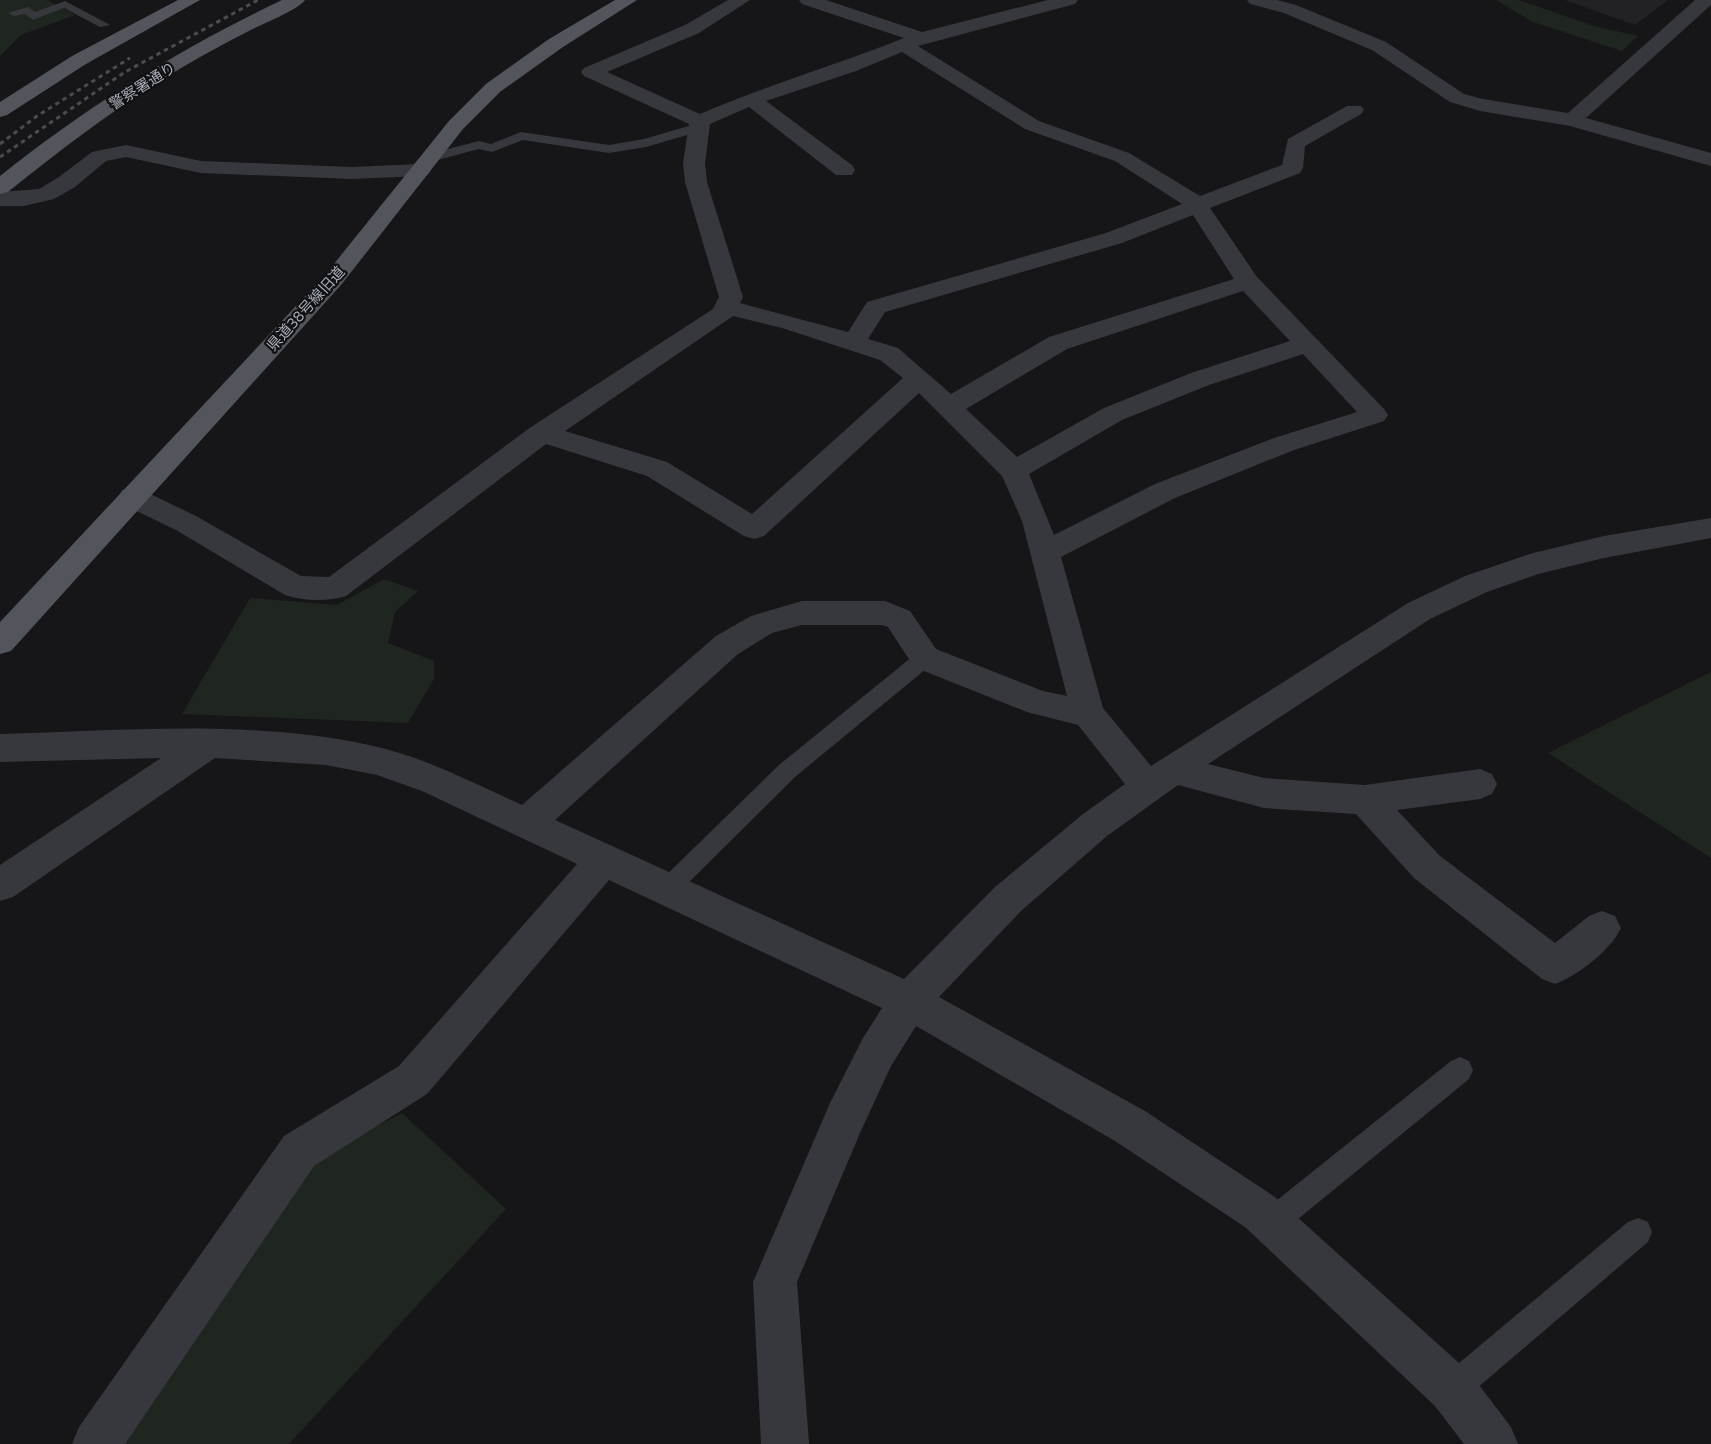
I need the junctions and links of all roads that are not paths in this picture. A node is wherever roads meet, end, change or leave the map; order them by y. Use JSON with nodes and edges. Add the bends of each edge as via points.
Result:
{"nodes":[{"id":1,"x":191,"y":0,"type":"edge"},
{"id":2,"x":296,"y":0,"type":"edge"},
{"id":3,"x":628,"y":0,"type":"edge"},
{"id":4,"x":741,"y":0,"type":"edge"},
{"id":5,"x":808,"y":0,"type":"edge"},
{"id":6,"x":856,"y":0,"type":"edge"},
{"id":7,"x":1067,"y":0,"type":"edge"},
{"id":8,"x":1256,"y":0,"type":"edge"},
{"id":9,"x":1706,"y":0,"type":"edge"},
{"id":10,"x":839,"y":9,"type":"junction"},
{"id":11,"x":10,"y":12,"type":"edge"},
{"id":12,"x":104,"y":25,"type":"dead end"},
{"id":13,"x":913,"y":42,"type":"junction"},
{"id":14,"x":751,"y":99,"type":"junction"},
{"id":15,"x":1354,"y":110,"type":"dead end"},
{"id":16,"x":0,"y":111,"type":"edge"},
{"id":17,"x":1572,"y":120,"type":"junction"},
{"id":18,"x":699,"y":124,"type":"junction"},
{"id":19,"x":1711,"y":160,"type":"edge"},
{"id":20,"x":425,"y":164,"type":"junction"},
{"id":21,"x":844,"y":170,"type":"dead end"},
{"id":22,"x":0,"y":187,"type":"edge"},
{"id":23,"x":0,"y":199,"type":"edge"},
{"id":24,"x":1196,"y":203,"type":"junction"},
{"id":25,"x":1248,"y":282,"type":"junction"},
{"id":26,"x":726,"y":307,"type":"junction"},
{"id":27,"x":854,"y":342,"type":"junction"},
{"id":28,"x":1308,"y":344,"type":"junction"},
{"id":29,"x":919,"y":378,"type":"junction"},
{"id":30,"x":950,"y":407,"type":"junction"},
{"id":31,"x":541,"y":433,"type":"junction"},
{"id":32,"x":1014,"y":471,"type":"junction"},
{"id":33,"x":132,"y":497,"type":"junction"},
{"id":34,"x":1711,"y":528,"type":"edge"},
{"id":35,"x":1044,"y":553,"type":"junction"},
{"id":36,"x":0,"y":642,"type":"edge"},
{"id":37,"x":925,"y":658,"type":"junction"},
{"id":38,"x":1088,"y":714,"type":"junction"},
{"id":39,"x":207,"y":745,"type":"junction"},
{"id":40,"x":0,"y":748,"type":"edge"},
{"id":41,"x":1160,"y":778,"type":"junction"},
{"id":42,"x":1480,"y":784,"type":"dead end"},
{"id":43,"x":1365,"y":800,"type":"junction"},
{"id":44,"x":527,"y":824,"type":"junction"},
{"id":45,"x":603,"y":861,"type":"junction"},
{"id":46,"x":0,"y":885,"type":"edge"},
{"id":47,"x":666,"y":890,"type":"junction"},
{"id":48,"x":1602,"y":928,"type":"dead end"},
{"id":49,"x":909,"y":1000,"type":"junction"},
{"id":50,"x":1460,"y":1070,"type":"dead end"},
{"id":51,"x":1271,"y":1223,"type":"junction"},
{"id":52,"x":1638,"y":1232,"type":"dead end"},
{"id":53,"x":1452,"y":1389,"type":"junction"},
{"id":54,"x":96,"y":1444,"type":"edge"},
{"id":55,"x":785,"y":1444,"type":"edge"},
{"id":56,"x":1494,"y":1444,"type":"edge"}],
"edges":[{"from":1,"to":16,"type":"main road","via":[[79,60]]},
{"from":2,"to":22,"type":"main road","name":"警察署通り","via":[[139,85],[71,130]]},
{"from":3,"to":20,"type":"main road","name":"県道38号線旧道","via":[[556,43],[494,88],[456,125]]},
{"from":4,"to":18,"type":"street","via":[[692,29],[591,72]]},
{"from":5,"to":10,"type":"street"},
{"from":6,"to":10,"type":"street"},
{"from":7,"to":13,"type":"street"},
{"from":8,"to":17,"type":"street","via":[[1290,9],[1379,46],[1457,98]]},
{"from":9,"to":17,"type":"street"},
{"from":10,"to":13,"type":"street"},
{"from":11,"to":12,"type":"lane","via":[[28,10],[33,17],[65,4]]},
{"from":13,"to":14,"type":"street"},
{"from":13,"to":24,"type":"street","via":[[1032,125],[1122,157]]},
{"from":14,"to":18,"type":"street"},
{"from":14,"to":21,"type":"street"},
{"from":15,"to":24,"type":"street","via":[[1295,143],[1292,168]]},
{"from":17,"to":19,"type":"street"},
{"from":18,"to":20,"type":"lane","via":[[646,143],[609,149],[521,136],[492,148],[479,146]]},
{"from":18,"to":26,"type":"street","via":[[695,173],[731,297]]},
{"from":20,"to":23,"type":"street","via":[[352,173],[201,167],[126,151],[99,156],[46,194]]},
{"from":20,"to":33,"type":"main road","name":"県道38号線旧道","via":[[333,280]]},
{"from":24,"to":25,"type":"street"},
{"from":24,"to":27,"type":"street","via":[[1114,238],[876,307]]},
{"from":25,"to":28,"type":"street"},
{"from":25,"to":30,"type":"street","via":[[1058,343]]},
{"from":26,"to":27,"type":"street"},
{"from":26,"to":31,"type":"street","via":[[723,314]]},
{"from":27,"to":29,"type":"street","via":[[890,354]]},
{"from":28,"to":32,"type":"street","via":[[1200,379],[1113,414]]},
{"from":28,"to":35,"type":"street","via":[[1375,416],[1284,444],[1165,491]]},
{"from":29,"to":30,"type":"street"},
{"from":29,"to":31,"type":"street","via":[[754,529],[657,469]]},
{"from":30,"to":32,"type":"street"},
{"from":31,"to":33,"type":"street","via":[[335,588],[296,587],[186,523]]},
{"from":32,"to":35,"type":"street","via":[[1036,521]]},
{"from":33,"to":36,"type":"main road","name":"県道38号線旧道"},
{"from":34,"to":41,"type":"street","via":[[1604,547],[1533,564],[1476,584],[1419,611]]},
{"from":35,"to":38,"type":"street"},
{"from":37,"to":38,"type":"street","via":[[1039,703]]},
{"from":37,"to":44,"type":"street","via":[[899,619],[885,613],[802,613],[762,624],[726,645]]},
{"from":37,"to":47,"type":"lane","via":[[787,771]]},
{"from":38,"to":41,"type":"street"},
{"from":39,"to":40,"type":"street"},
{"from":39,"to":44,"type":"street","via":[[302,748],[370,759],[434,781]]},
{"from":39,"to":46,"type":"street"},
{"from":41,"to":43,"type":"street","via":[[1264,793]]},
{"from":41,"to":49,"type":"street","via":[[1054,858]]},
{"from":42,"to":43,"type":"street"},
{"from":43,"to":48,"type":"street","via":[[1427,867],[1555,966]]},
{"from":44,"to":45,"type":"street"},
{"from":45,"to":47,"type":"street"},
{"from":45,"to":54,"type":"street","via":[[413,1080],[299,1150]]},
{"from":47,"to":49,"type":"street"},
{"from":49,"to":51,"type":"street","via":[[1130,1126]]},
{"from":49,"to":55,"type":"street","via":[[844,1118],[775,1282]]},
{"from":50,"to":51,"type":"lane"},
{"from":51,"to":53,"type":"street"},
{"from":52,"to":53,"type":"lane"},
{"from":53,"to":56,"type":"street"}]}
